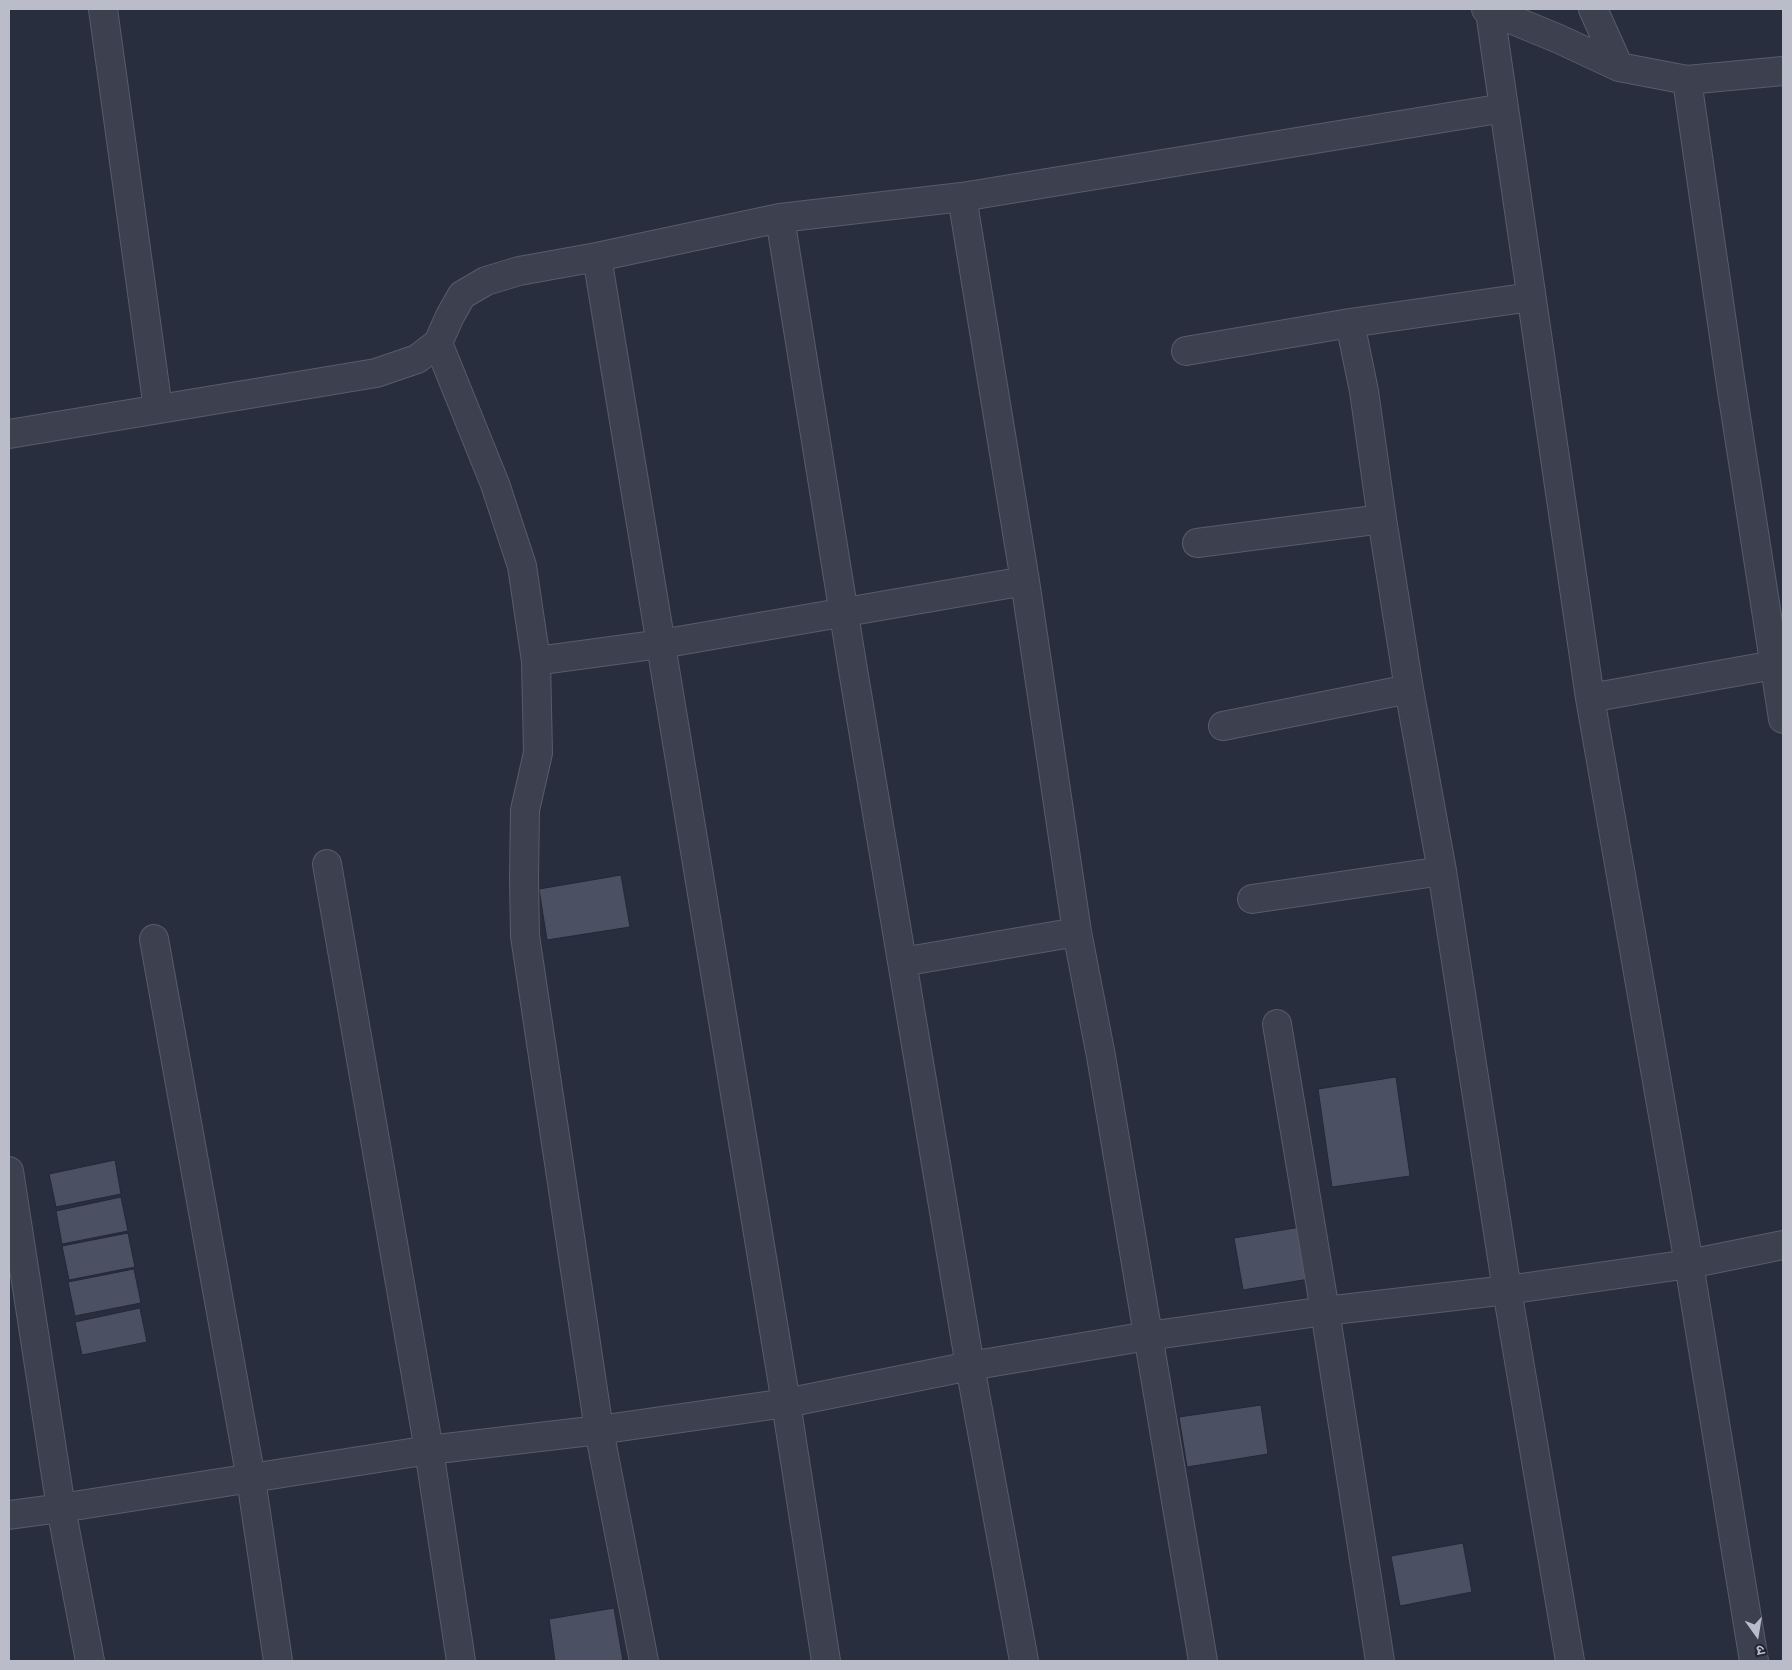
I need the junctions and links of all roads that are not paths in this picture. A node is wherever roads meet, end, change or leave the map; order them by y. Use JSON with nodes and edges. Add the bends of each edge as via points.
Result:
{"nodes":[{"id":1,"x":103,"y":9,"type":"edge"},
{"id":2,"x":1594,"y":9,"type":"edge"},
{"id":3,"x":1488,"y":10,"type":"edge"},
{"id":4,"x":1619,"y":67,"type":"junction"},
{"id":5,"x":1783,"y":71,"type":"edge"},
{"id":6,"x":1687,"y":80,"type":"junction"},
{"id":7,"x":1504,"y":108,"type":"junction"},
{"id":8,"x":962,"y":197,"type":"junction"},
{"id":9,"x":780,"y":218,"type":"junction"},
{"id":10,"x":597,"y":257,"type":"junction"},
{"id":11,"x":1531,"y":297,"type":"junction"},
{"id":12,"x":1350,"y":324,"type":"junction"},
{"id":13,"x":438,"y":343,"type":"junction"},
{"id":14,"x":1186,"y":352,"type":"dead end"},
{"id":15,"x":158,"y":409,"type":"junction"},
{"id":16,"x":9,"y":434,"type":"edge"},
{"id":17,"x":1382,"y":519,"type":"junction"},
{"id":18,"x":1198,"y":543,"type":"dead end"},
{"id":19,"x":1025,"y":581,"type":"junction"},
{"id":20,"x":843,"y":612,"type":"junction"},
{"id":21,"x":661,"y":644,"type":"junction"},
{"id":22,"x":536,"y":661,"type":"junction"},
{"id":23,"x":1774,"y":665,"type":"junction"},
{"id":24,"x":1409,"y":689,"type":"junction"},
{"id":25,"x":1590,"y":698,"type":"junction"},
{"id":26,"x":1783,"y":719,"type":"edge"},
{"id":27,"x":1223,"y":726,"type":"dead end"},
{"id":28,"x":327,"y":864,"type":"dead end"},
{"id":29,"x":1442,"y":871,"type":"junction"},
{"id":30,"x":1252,"y":899,"type":"dead end"},
{"id":31,"x":1077,"y":932,"type":"junction"},
{"id":32,"x":154,"y":939,"type":"dead end"},
{"id":33,"x":902,"y":962,"type":"junction"},
{"id":34,"x":1277,"y":1024,"type":"dead end"},
{"id":35,"x":9,"y":1171,"type":"edge"},
{"id":36,"x":1783,"y":1245,"type":"edge"},
{"id":37,"x":1689,"y":1264,"type":"junction"},
{"id":38,"x":1508,"y":1290,"type":"junction"},
{"id":39,"x":1325,"y":1311,"type":"junction"},
{"id":40,"x":1148,"y":1336,"type":"junction"},
{"id":41,"x":970,"y":1366,"type":"junction"},
{"id":42,"x":786,"y":1403,"type":"junction"},
{"id":43,"x":599,"y":1430,"type":"junction"},
{"id":44,"x":429,"y":1450,"type":"junction"},
{"id":45,"x":251,"y":1479,"type":"junction"},
{"id":46,"x":61,"y":1508,"type":"junction"},
{"id":47,"x":9,"y":1515,"type":"edge"},
{"id":48,"x":90,"y":1661,"type":"edge"},
{"id":49,"x":278,"y":1661,"type":"edge"},
{"id":50,"x":461,"y":1661,"type":"edge"},
{"id":51,"x":644,"y":1661,"type":"edge"},
{"id":52,"x":826,"y":1661,"type":"edge"},
{"id":53,"x":1024,"y":1661,"type":"edge"},
{"id":54,"x":1203,"y":1661,"type":"edge"},
{"id":55,"x":1380,"y":1661,"type":"edge"},
{"id":56,"x":1570,"y":1661,"type":"edge"},
{"id":57,"x":1754,"y":1661,"type":"edge"}],
"edges":[{"from":1,"to":15,"type":"street"},
{"from":2,"to":4,"type":"street"},
{"from":3,"to":4,"type":"street","via":[[1559,38]]},
{"from":3,"to":7,"type":"street"},
{"from":4,"to":6,"type":"street"},
{"from":5,"to":6,"type":"street"},
{"from":6,"to":23,"type":"street"},
{"from":7,"to":8,"type":"street"},
{"from":7,"to":11,"type":"street"},
{"from":8,"to":9,"type":"street"},
{"from":8,"to":19,"type":"street"},
{"from":9,"to":10,"type":"street"},
{"from":9,"to":20,"type":"street"},
{"from":10,"to":13,"type":"street","via":[[520,271],[486,281],[462,295]]},
{"from":10,"to":21,"type":"street"},
{"from":11,"to":12,"type":"street"},
{"from":11,"to":25,"type":"street"},
{"from":12,"to":14,"type":"street"},
{"from":12,"to":17,"type":"street","via":[[1364,391]]},
{"from":13,"to":15,"type":"street","via":[[417,359],[376,373]]},
{"from":13,"to":22,"type":"street","via":[[495,484],[522,566]]},
{"from":15,"to":16,"type":"street"},
{"from":17,"to":18,"type":"street"},
{"from":17,"to":24,"type":"street"},
{"from":19,"to":20,"type":"street"},
{"from":19,"to":31,"type":"street"},
{"from":20,"to":21,"type":"street"},
{"from":20,"to":33,"type":"street"},
{"from":21,"to":22,"type":"street"},
{"from":21,"to":42,"type":"street"},
{"from":22,"to":43,"type":"street","via":[[538,753],[525,810],[525,936]]},
{"from":23,"to":25,"type":"street"},
{"from":23,"to":26,"type":"street"},
{"from":24,"to":27,"type":"street"},
{"from":24,"to":29,"type":"street"},
{"from":25,"to":37,"type":"street"},
{"from":28,"to":44,"type":"street"},
{"from":29,"to":30,"type":"street"},
{"from":29,"to":38,"type":"street"},
{"from":31,"to":33,"type":"street"},
{"from":31,"to":40,"type":"street"},
{"from":32,"to":45,"type":"street"},
{"from":33,"to":41,"type":"street"},
{"from":34,"to":39,"type":"street"},
{"from":35,"to":46,"type":"street"},
{"from":36,"to":37,"type":"street"},
{"from":37,"to":38,"type":"street"},
{"from":37,"to":57,"type":"street"},
{"from":38,"to":39,"type":"street"},
{"from":38,"to":56,"type":"street"},
{"from":39,"to":40,"type":"street"},
{"from":39,"to":55,"type":"street"},
{"from":40,"to":41,"type":"street"},
{"from":40,"to":54,"type":"street"},
{"from":41,"to":42,"type":"street"},
{"from":41,"to":53,"type":"street"},
{"from":42,"to":43,"type":"street"},
{"from":42,"to":52,"type":"street"},
{"from":43,"to":44,"type":"street"},
{"from":43,"to":51,"type":"street"},
{"from":44,"to":45,"type":"street"},
{"from":44,"to":50,"type":"street"},
{"from":45,"to":46,"type":"street"},
{"from":45,"to":49,"type":"street"},
{"from":46,"to":47,"type":"street"},
{"from":46,"to":48,"type":"street"}]}
